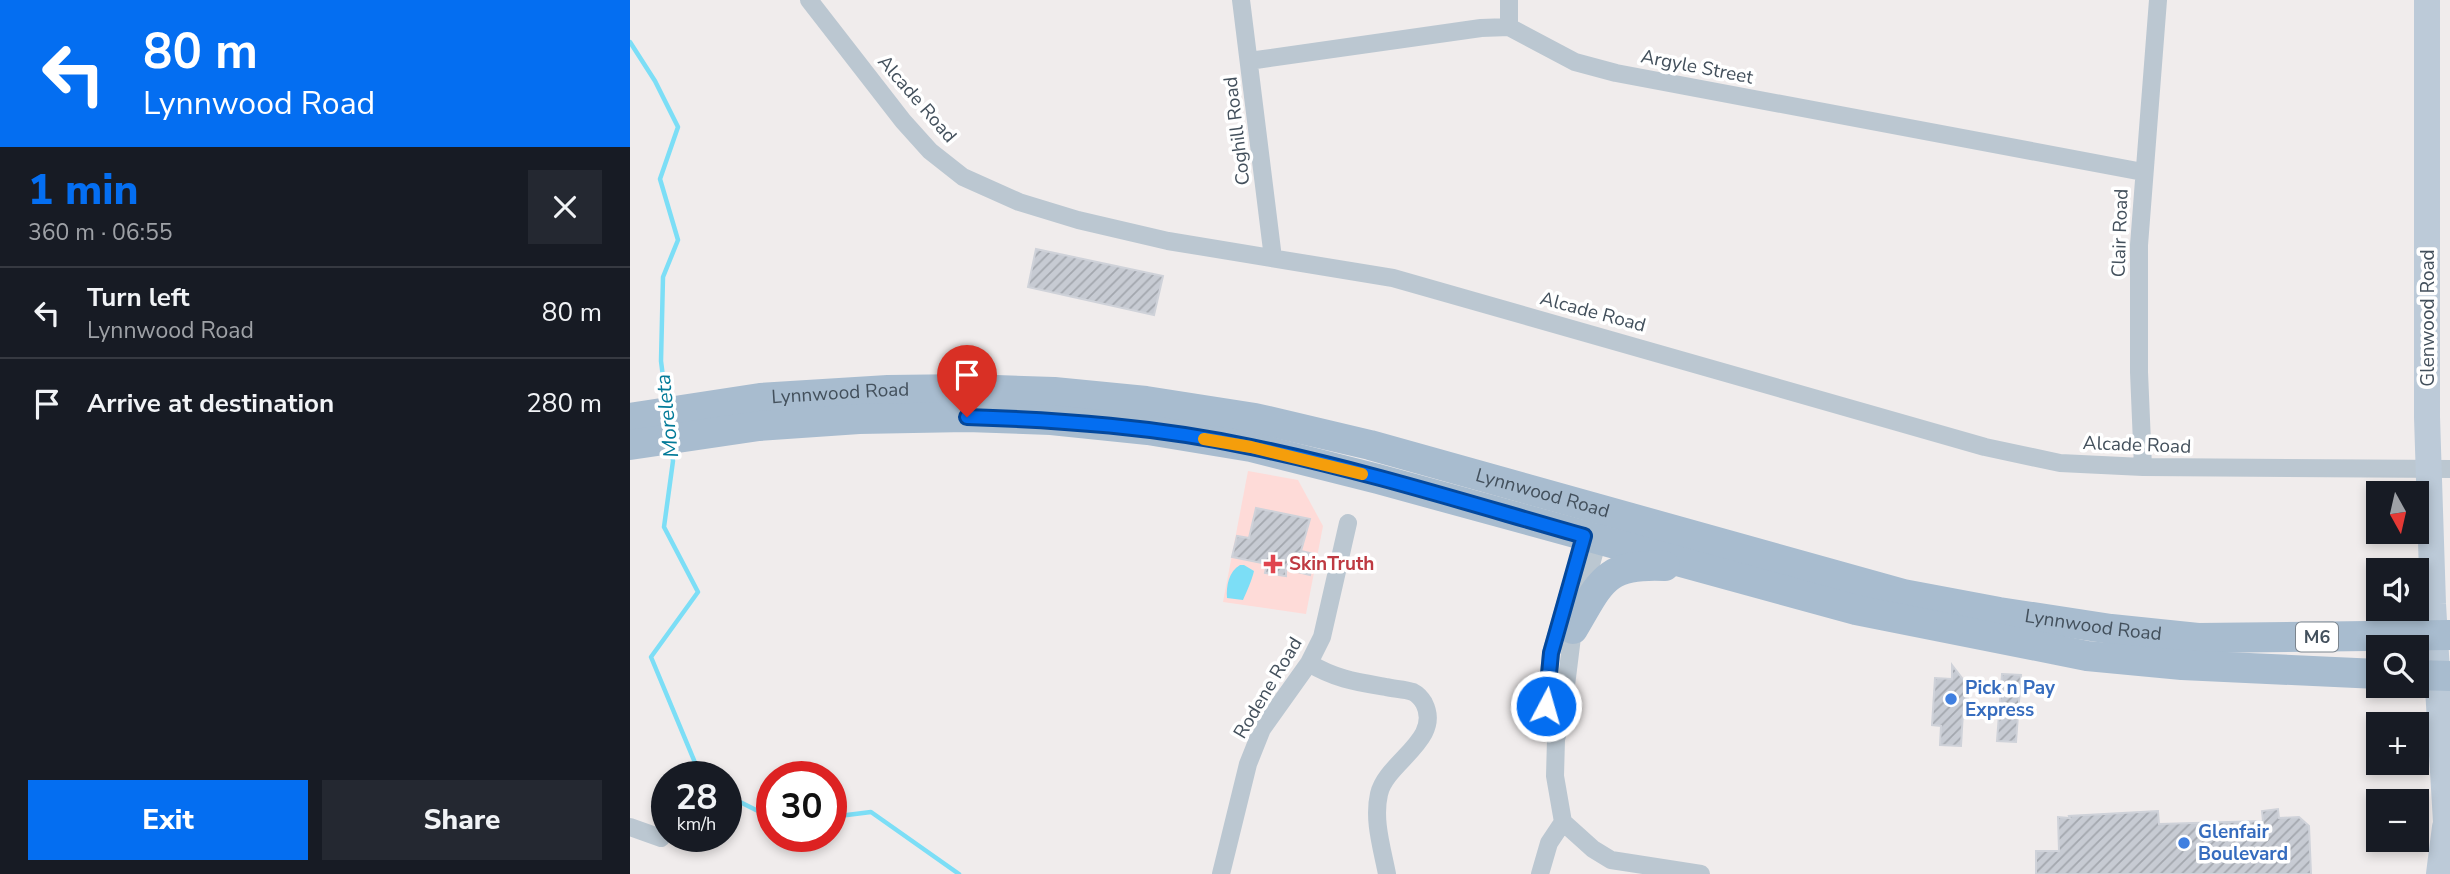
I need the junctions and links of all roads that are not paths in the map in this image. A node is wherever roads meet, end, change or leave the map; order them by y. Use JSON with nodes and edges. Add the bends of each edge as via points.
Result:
{"nodes":[{"id":1,"x":809,"y":0,"type":"edge"},
{"id":2,"x":1241,"y":0,"type":"edge"},
{"id":3,"x":1509,"y":0,"type":"edge"},
{"id":4,"x":2158,"y":0,"type":"edge"},
{"id":5,"x":2427,"y":0,"type":"edge"},
{"id":6,"x":1509,"y":27,"type":"junction"},
{"id":7,"x":1249,"y":61,"type":"junction"},
{"id":8,"x":2143,"y":172,"type":"junction"},
{"id":9,"x":1273,"y":258,"type":"junction"},
{"id":10,"x":633,"y":435,"type":"edge"},
{"id":11,"x":2143,"y":467,"type":"junction"},
{"id":12,"x":2440,"y":469,"type":"edge"},
{"id":13,"x":1348,"y":523,"type":"dead end"},
{"id":14,"x":1596,"y":524,"type":"junction"},
{"id":15,"x":1700,"y":568,"type":"junction"},
{"id":16,"x":1573,"y":629,"type":"junction"},
{"id":17,"x":2445,"y":638,"type":"edge"},
{"id":18,"x":1309,"y":663,"type":"junction"},
{"id":19,"x":2366,"y":673,"type":"edge"},
{"id":20,"x":2435,"y":675,"type":"edge"},
{"id":21,"x":1556,"y":739,"type":"junction"},
{"id":22,"x":1563,"y":822,"type":"junction"},
{"id":23,"x":630,"y":827,"type":"edge"},
{"id":24,"x":651,"y":834,"type":"edge"},
{"id":25,"x":2448,"y":834,"type":"edge"},
{"id":26,"x":1221,"y":874,"type":"edge"},
{"id":27,"x":1387,"y":874,"type":"edge"},
{"id":28,"x":1540,"y":874,"type":"edge"},
{"id":29,"x":1701,"y":874,"type":"edge"},
{"id":30,"x":2439,"y":874,"type":"edge"}],
"edges":[{"from":1,"to":9,"type":"street","name":"Alcade Road","via":[[930,151],[963,177],[1019,202],[1078,220]]},
{"from":2,"to":7,"type":"street","name":"Coghill Road"},
{"from":3,"to":6,"type":"street"},
{"from":4,"to":8,"type":"street","name":"Clair Road"},
{"from":5,"to":12,"type":"street","name":"Glenwood Road"},
{"from":6,"to":7,"type":"street"},
{"from":6,"to":8,"type":"street","name":"Argyle Street","via":[[1575,62],[1616,73]]},
{"from":7,"to":9,"type":"street","name":"Coghill Road"},
{"from":8,"to":11,"type":"street","name":"Clair Road","via":[[2138,303]]},
{"from":9,"to":11,"type":"street","name":"Alcade Road","via":[[1393,278],[1985,447],[2060,463]]},
{"from":10,"to":14,"type":"main road","name":"Lynnwood Road","number":"M6","via":[[760,412],[814,393],[1054,392],[1255,418],[1370,445]]},
{"from":11,"to":12,"type":"street","name":"Alcade Road"},
{"from":12,"to":17,"type":"street","name":"Glenwood Road","via":[[2432,604]]},
{"from":13,"to":18,"type":"street","name":"Rodene Road","via":[[1322,637]]},
{"from":14,"to":15,"type":"main road","name":"Lynnwood Road","number":"M6"},
{"from":14,"to":16,"type":"street"},
{"from":14,"to":17,"type":"main road","name":"Lynnwood Road","number":"M6","via":[[1903,594],[2111,629],[2197,638]]},
{"from":14,"to":21,"type":"street","via":[[1551,653],[1546,706]]},
{"from":15,"to":16,"type":"main road","via":[[1627,567],[1597,588]]},
{"from":15,"to":19,"type":"main road","name":"Lynnwood Road","number":"M6","via":[[1856,610],[2087,656]]},
{"from":16,"to":21,"type":"street"},
{"from":17,"to":20,"type":"street","name":"Glenwood Road"},
{"from":18,"to":26,"type":"street","name":"Rodene Road","via":[[1262,729],[1248,764]]},
{"from":18,"to":27,"type":"street","via":[[1330,676],[1414,692],[1425,705],[1429,717],[1421,739],[1380,789],[1377,820]]},
{"from":20,"to":25,"type":"street","name":"Glenwood Road"},
{"from":21,"to":22,"type":"street","via":[[1555,776]]},
{"from":22,"to":28,"type":"street","via":[[1549,843]]},
{"from":22,"to":29,"type":"street","via":[[1611,860]]},
{"from":23,"to":24,"type":"street"},
{"from":25,"to":30,"type":"street","name":"Glenwood Road"}]}
